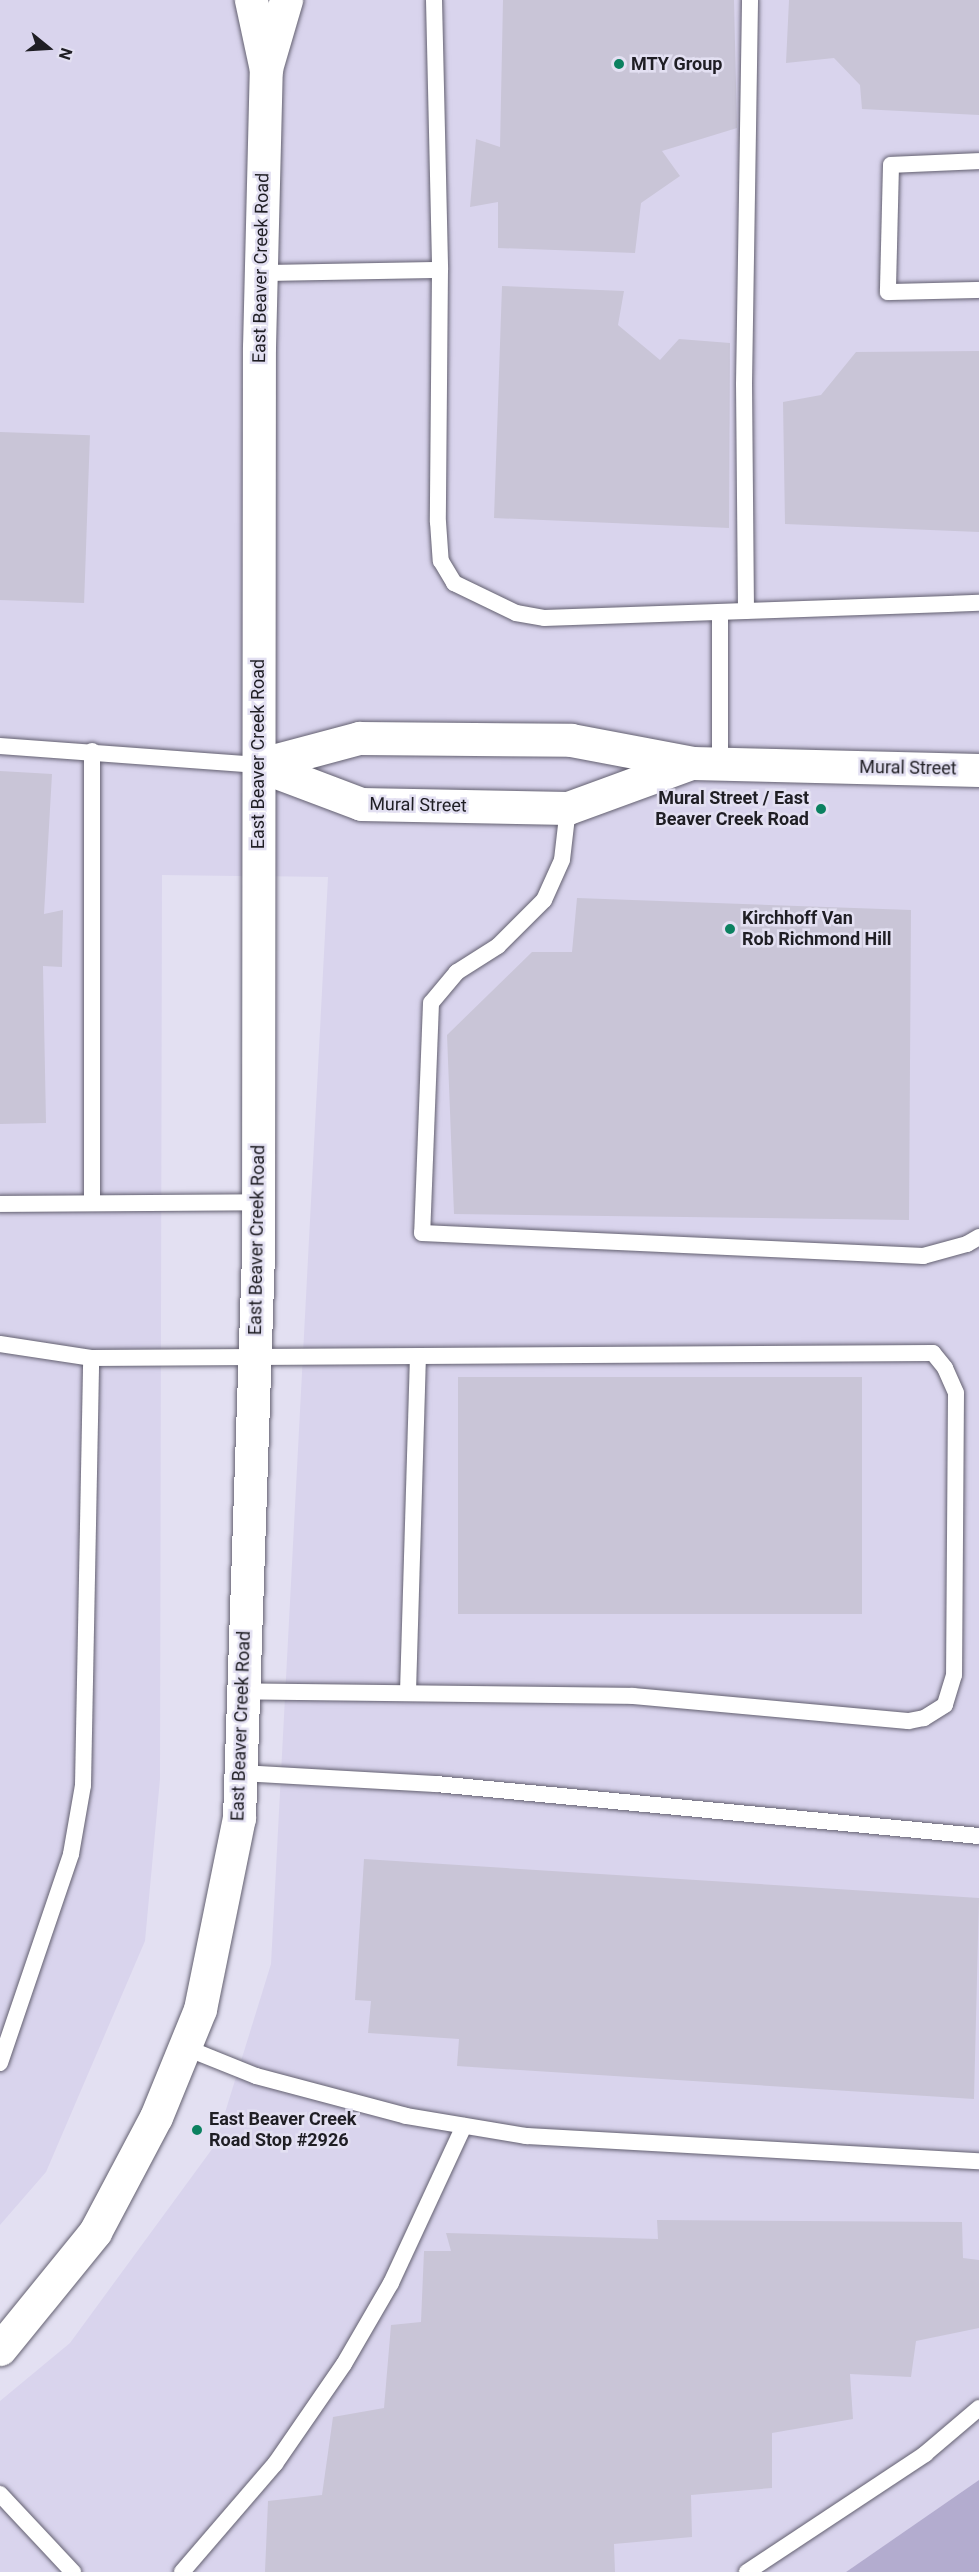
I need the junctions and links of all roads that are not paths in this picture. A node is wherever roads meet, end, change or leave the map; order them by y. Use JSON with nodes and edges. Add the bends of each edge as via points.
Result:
{"nodes":[{"id":1,"x":251,"y":0,"type":"edge"},
{"id":2,"x":286,"y":0,"type":"edge"},
{"id":3,"x":434,"y":0,"type":"edge"},
{"id":4,"x":750,"y":0,"type":"edge"},
{"id":5,"x":266,"y":70,"type":"junction"},
{"id":6,"x":979,"y":160,"type":"edge"},
{"id":7,"x":440,"y":270,"type":"junction"},
{"id":8,"x":261,"y":273,"type":"junction"},
{"id":9,"x":979,"y":290,"type":"edge"},
{"id":10,"x":979,"y":603,"type":"edge"},
{"id":11,"x":746,"y":611,"type":"junction"},
{"id":12,"x":720,"y":612,"type":"junction"},
{"id":13,"x":0,"y":746,"type":"edge"},
{"id":14,"x":92,"y":751,"type":"junction"},
{"id":15,"x":706,"y":763,"type":"junction"},
{"id":16,"x":258,"y":765,"type":"junction"},
{"id":17,"x":979,"y":770,"type":"edge"},
{"id":18,"x":568,"y":808,"type":"junction"},
{"id":19,"x":258,"y":1202,"type":"junction"},
{"id":20,"x":92,"y":1203,"type":"junction"},
{"id":21,"x":0,"y":1204,"type":"edge"},
{"id":22,"x":979,"y":1237,"type":"edge"},
{"id":23,"x":0,"y":1344,"type":"edge"},
{"id":24,"x":255,"y":1356,"type":"junction"},
{"id":25,"x":418,"y":1356,"type":"junction"},
{"id":26,"x":91,"y":1358,"type":"junction"},
{"id":27,"x":243,"y":1691,"type":"junction"},
{"id":28,"x":408,"y":1692,"type":"junction"},
{"id":29,"x":240,"y":1773,"type":"junction"},
{"id":30,"x":979,"y":1836,"type":"edge"},
{"id":31,"x":184,"y":2047,"type":"junction"},
{"id":32,"x":0,"y":2063,"type":"edge"},
{"id":33,"x":464,"y":2126,"type":"junction"},
{"id":34,"x":979,"y":2161,"type":"edge"},
{"id":35,"x":0,"y":2349,"type":"edge"},
{"id":36,"x":979,"y":2408,"type":"edge"},
{"id":37,"x":0,"y":2494,"type":"edge"},
{"id":38,"x":73,"y":2572,"type":"edge"},
{"id":39,"x":182,"y":2572,"type":"edge"},
{"id":40,"x":747,"y":2572,"type":"edge"}],
"edges":[{"from":1,"to":5,"type":"street","name":"East Beaver Creek Road"},
{"from":2,"to":5,"type":"street","name":"East Beaver Creek Road"},
{"from":3,"to":7,"type":"lane"},
{"from":4,"to":11,"type":"lane","via":[[744,384]]},
{"from":5,"to":8,"type":"street","name":"East Beaver Creek Road"},
{"from":6,"to":9,"type":"lane","via":[[891,165],[888,292]]},
{"from":7,"to":8,"type":"lane"},
{"from":7,"to":12,"type":"lane","via":[[438,522],[441,561],[454,583],[530,617]]},
{"from":8,"to":16,"type":"street","name":"East Beaver Creek Road"},
{"from":10,"to":11,"type":"lane"},
{"from":11,"to":12,"type":"lane"},
{"from":12,"to":15,"type":"lane"},
{"from":13,"to":14,"type":"lane"},
{"from":14,"to":16,"type":"lane"},
{"from":14,"to":20,"type":"lane"},
{"from":15,"to":16,"type":"street","name":"Mural Street","via":[[571,740],[359,738]]},
{"from":15,"to":17,"type":"street","name":"Mural Street"},
{"from":15,"to":18,"type":"street","name":"Mural Street"},
{"from":16,"to":18,"type":"street","name":"Mural Street","via":[[361,804]]},
{"from":16,"to":19,"type":"street","name":"East Beaver Creek Road"},
{"from":18,"to":22,"type":"lane","via":[[562,860],[544,900],[498,946],[456,972],[431,1003],[422,1233],[923,1256]]},
{"from":19,"to":20,"type":"lane"},
{"from":19,"to":24,"type":"street","name":"East Beaver Creek Road"},
{"from":20,"to":21,"type":"lane"},
{"from":23,"to":26,"type":"lane"},
{"from":24,"to":25,"type":"lane"},
{"from":24,"to":26,"type":"lane"},
{"from":24,"to":27,"type":"street","name":"East Beaver Creek Road"},
{"from":25,"to":28,"type":"lane"},
{"from":25,"to":28,"type":"lane","via":[[933,1353],[956,1393],[954,1675],[945,1705],[908,1721],[633,1696]]},
{"from":26,"to":32,"type":"lane","via":[[83,1785],[71,1854]]},
{"from":27,"to":28,"type":"lane"},
{"from":27,"to":29,"type":"street","name":"East Beaver Creek Road"},
{"from":29,"to":30,"type":"lane","via":[[436,1784]]},
{"from":29,"to":31,"type":"street","name":"East Beaver Creek Road","via":[[238,1818],[224,1902],[200,2009]]},
{"from":31,"to":33,"type":"lane","via":[[255,2076],[406,2116]]},
{"from":31,"to":35,"type":"street","name":"East Beaver Creek Road","via":[[156,2117],[95,2232]]},
{"from":33,"to":34,"type":"lane","via":[[526,2136]]},
{"from":33,"to":39,"type":"lane","via":[[391,2283],[344,2364],[275,2464]]},
{"from":36,"to":40,"type":"lane","via":[[926,2454]]},
{"from":37,"to":38,"type":"lane"}]}
